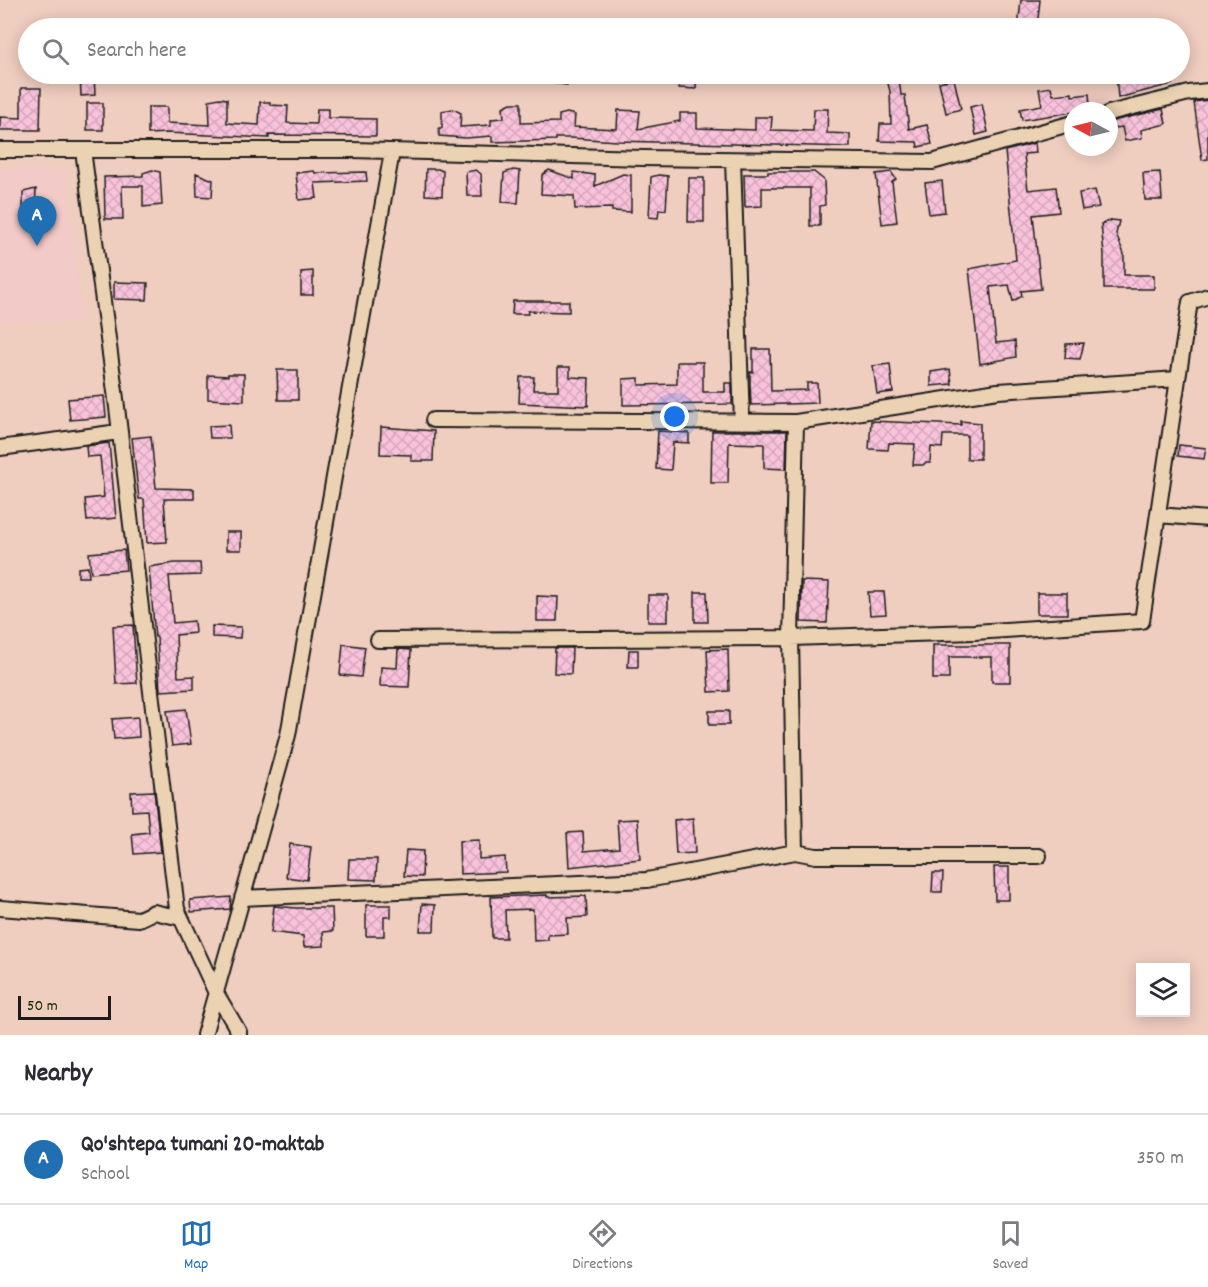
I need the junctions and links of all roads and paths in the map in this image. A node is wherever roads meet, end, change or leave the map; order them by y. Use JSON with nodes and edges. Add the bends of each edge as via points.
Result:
{"nodes":[{"id":1,"x":1208,"y":91,"type":"edge"},
{"id":2,"x":1118,"y":111,"type":"edge"},
{"id":3,"x":1064,"y":125,"type":"edge"},
{"id":4,"x":0,"y":150,"type":"edge"},
{"id":5,"x":83,"y":150,"type":"junction"},
{"id":6,"x":392,"y":152,"type":"junction"},
{"id":7,"x":733,"y":160,"type":"junction"},
{"id":8,"x":1208,"y":296,"type":"edge"},
{"id":9,"x":1178,"y":379,"type":"junction"},
{"id":10,"x":433,"y":420,"type":"dead end"},
{"id":11,"x":742,"y":422,"type":"junction"},
{"id":12,"x":796,"y":422,"type":"junction"},
{"id":13,"x":119,"y":432,"type":"junction"},
{"id":14,"x":0,"y":448,"type":"edge"},
{"id":15,"x":1158,"y":515,"type":"junction"},
{"id":16,"x":1208,"y":519,"type":"edge"},
{"id":17,"x":791,"y":638,"type":"junction"},
{"id":18,"x":378,"y":640,"type":"dead end"},
{"id":19,"x":795,"y":852,"type":"junction"},
{"id":20,"x":1039,"y":856,"type":"dead end"},
{"id":21,"x":242,"y":898,"type":"junction"},
{"id":22,"x":0,"y":908,"type":"edge"},
{"id":23,"x":181,"y":918,"type":"junction"},
{"id":24,"x":216,"y":993,"type":"junction"},
{"id":25,"x":204,"y":1035,"type":"edge"},
{"id":26,"x":238,"y":1035,"type":"edge"}],
"edges":[{"from":1,"to":2,"type":"street"},
{"from":3,"to":7,"type":"street","via":[[932,162]]},
{"from":4,"to":5,"type":"street"},
{"from":5,"to":6,"type":"street"},
{"from":5,"to":13,"type":"street"},
{"from":6,"to":7,"type":"street"},
{"from":6,"to":21,"type":"street","via":[[288,735]]},
{"from":7,"to":11,"type":"street"},
{"from":8,"to":9,"type":"street","via":[[1190,302]]},
{"from":9,"to":12,"type":"street","via":[[998,391]]},
{"from":9,"to":15,"type":"street"},
{"from":10,"to":11,"type":"street"},
{"from":11,"to":12,"type":"street"},
{"from":12,"to":17,"type":"street"},
{"from":13,"to":14,"type":"street"},
{"from":13,"to":23,"type":"street","via":[[175,897]]},
{"from":15,"to":16,"type":"street"},
{"from":15,"to":17,"type":"street","via":[[1142,621]]},
{"from":17,"to":18,"type":"street"},
{"from":17,"to":19,"type":"street"},
{"from":19,"to":20,"type":"street","via":[[816,856]]},
{"from":19,"to":21,"type":"street","via":[[647,880]]},
{"from":21,"to":24,"type":"street"},
{"from":22,"to":23,"type":"street","via":[[139,919],[154,912]]},
{"from":23,"to":24,"type":"street"},
{"from":24,"to":25,"type":"street"},
{"from":24,"to":26,"type":"street"}]}
